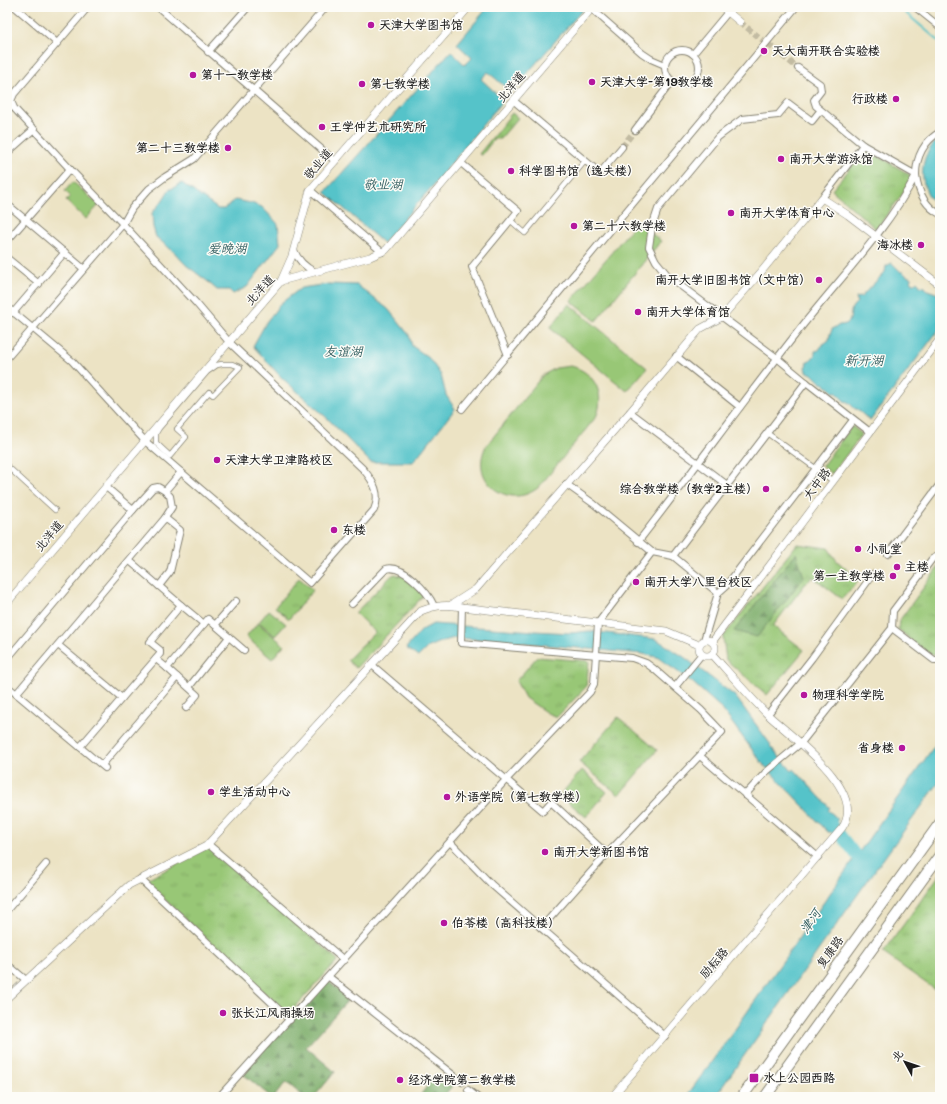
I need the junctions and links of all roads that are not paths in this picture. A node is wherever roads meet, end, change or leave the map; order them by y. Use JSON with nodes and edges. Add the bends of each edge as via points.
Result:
{"nodes":[{"id":1,"x":15,"y":7,"type":"edge"},
{"id":2,"x":88,"y":7,"type":"edge"},
{"id":3,"x":159,"y":7,"type":"edge"},
{"id":4,"x":248,"y":7,"type":"edge"},
{"id":5,"x":326,"y":7,"type":"edge"},
{"id":6,"x":469,"y":7,"type":"edge"},
{"id":7,"x":796,"y":7,"type":"edge"},
{"id":8,"x":915,"y":7,"type":"edge"},
{"id":9,"x":593,"y":8,"type":"edge"},
{"id":10,"x":725,"y":9,"type":"edge"},
{"id":11,"x":740,"y":22,"type":"tunnel mouth"},
{"id":12,"x":940,"y":27,"type":"edge"},
{"id":13,"x":57,"y":43,"type":"junction"},
{"id":14,"x":208,"y":52,"type":"junction"},
{"id":15,"x":693,"y":54,"type":"junction"},
{"id":16,"x":665,"y":65,"type":"junction"},
{"id":17,"x":798,"y":68,"type":"tunnel mouth"},
{"id":18,"x":672,"y":81,"type":"junction"},
{"id":19,"x":254,"y":91,"type":"junction"},
{"id":20,"x":514,"y":101,"type":"junction"},
{"id":21,"x":820,"y":111,"type":"junction"},
{"id":22,"x":34,"y":129,"type":"junction"},
{"id":23,"x":635,"y":130,"type":"tunnel mouth"},
{"id":24,"x":940,"y":132,"type":"edge"},
{"id":25,"x":863,"y":144,"type":"junction"},
{"id":26,"x":622,"y":147,"type":"tunnel mouth"},
{"id":27,"x":7,"y":153,"type":"edge"},
{"id":28,"x":335,"y":161,"type":"junction"},
{"id":29,"x":585,"y":161,"type":"junction"},
{"id":30,"x":461,"y":163,"type":"junction"},
{"id":31,"x":70,"y":169,"type":"junction"},
{"id":32,"x":916,"y":175,"type":"junction"},
{"id":33,"x":310,"y":190,"type":"junction"},
{"id":34,"x":822,"y":198,"type":"junction"},
{"id":35,"x":7,"y":204,"type":"edge"},
{"id":36,"x":940,"y":214,"type":"edge"},
{"id":37,"x":26,"y":220,"type":"junction"},
{"id":38,"x":510,"y":220,"type":"junction"},
{"id":39,"x":123,"y":224,"type":"junction"},
{"id":40,"x":876,"y":235,"type":"junction"},
{"id":41,"x":7,"y":241,"type":"edge"},
{"id":42,"x":294,"y":250,"type":"junction"},
{"id":43,"x":65,"y":252,"type":"junction"},
{"id":44,"x":382,"y":252,"type":"junction"},
{"id":45,"x":7,"y":258,"type":"edge"},
{"id":46,"x":84,"y":269,"type":"junction"},
{"id":47,"x":315,"y":272,"type":"junction"},
{"id":48,"x":281,"y":281,"type":"junction"},
{"id":49,"x":39,"y":284,"type":"junction"},
{"id":50,"x":940,"y":285,"type":"edge"},
{"id":51,"x":7,"y":307,"type":"edge"},
{"id":52,"x":13,"y":313,"type":"junction"},
{"id":53,"x":722,"y":317,"type":"junction"},
{"id":54,"x":33,"y":328,"type":"junction"},
{"id":55,"x":940,"y":339,"type":"edge"},
{"id":56,"x":229,"y":342,"type":"junction"},
{"id":57,"x":508,"y":354,"type":"junction"},
{"id":58,"x":676,"y":356,"type":"junction"},
{"id":59,"x":7,"y":358,"type":"edge"},
{"id":60,"x":777,"y":358,"type":"junction"},
{"id":61,"x":806,"y":382,"type":"junction"},
{"id":62,"x":740,"y":407,"type":"junction"},
{"id":63,"x":462,"y":409,"type":"dead end"},
{"id":64,"x":630,"y":412,"type":"junction"},
{"id":65,"x":854,"y":420,"type":"junction"},
{"id":66,"x":870,"y":432,"type":"junction"},
{"id":67,"x":156,"y":433,"type":"joint"},
{"id":68,"x":767,"y":433,"type":"junction"},
{"id":69,"x":145,"y":441,"type":"junction"},
{"id":70,"x":698,"y":463,"type":"junction"},
{"id":71,"x":7,"y":466,"type":"edge"},
{"id":72,"x":817,"y":469,"type":"junction"},
{"id":73,"x":181,"y":472,"type":"junction"},
{"id":74,"x":833,"y":481,"type":"junction"},
{"id":75,"x":566,"y":484,"type":"junction"},
{"id":76,"x":940,"y":484,"type":"edge"},
{"id":77,"x":727,"y":485,"type":"junction"},
{"id":78,"x":106,"y":487,"type":"junction"},
{"id":79,"x":165,"y":491,"type":"junction"},
{"id":80,"x":934,"y":492,"type":"junction"},
{"id":81,"x":940,"y":497,"type":"edge"},
{"id":82,"x":55,"y":510,"type":"dead end"},
{"id":83,"x":133,"y":510,"type":"junction"},
{"id":84,"x":165,"y":518,"type":"junction"},
{"id":85,"x":638,"y":542,"type":"junction"},
{"id":86,"x":652,"y":552,"type":"junction"},
{"id":87,"x":888,"y":554,"type":"dead end"},
{"id":88,"x":940,"y":555,"type":"edge"},
{"id":89,"x":673,"y":556,"type":"junction"},
{"id":90,"x":131,"y":562,"type":"dead end"},
{"id":91,"x":873,"y":574,"type":"dead end"},
{"id":92,"x":159,"y":586,"type":"junction"},
{"id":93,"x":718,"y":593,"type":"junction"},
{"id":94,"x":236,"y":601,"type":"dead end"},
{"id":95,"x":7,"y":603,"type":"edge"},
{"id":96,"x":352,"y":604,"type":"dead end"},
{"id":97,"x":181,"y":605,"type":"junction"},
{"id":98,"x":451,"y":605,"type":"junction"},
{"id":99,"x":434,"y":606,"type":"junction"},
{"id":100,"x":462,"y":607,"type":"junction"},
{"id":101,"x":598,"y":623,"type":"junction"},
{"id":102,"x":204,"y":624,"type":"junction"},
{"id":103,"x":215,"y":625,"type":"junction"},
{"id":104,"x":892,"y":628,"type":"junction"},
{"id":105,"x":229,"y":637,"type":"junction"},
{"id":106,"x":712,"y":642,"type":"junction"},
{"id":107,"x":701,"y":643,"type":"junction"},
{"id":108,"x":58,"y":645,"type":"junction"},
{"id":109,"x":244,"y":650,"type":"dead end"},
{"id":110,"x":712,"y":654,"type":"junction"},
{"id":111,"x":701,"y":655,"type":"junction"},
{"id":112,"x":596,"y":656,"type":"junction"},
{"id":113,"x":156,"y":659,"type":"junction"},
{"id":114,"x":7,"y":660,"type":"edge"},
{"id":115,"x":940,"y":660,"type":"edge"},
{"id":116,"x":372,"y":665,"type":"junction"},
{"id":117,"x":167,"y":668,"type":"junction"},
{"id":118,"x":177,"y":677,"type":"junction"},
{"id":119,"x":7,"y":686,"type":"edge"},
{"id":120,"x":189,"y":687,"type":"junction"},
{"id":121,"x":676,"y":687,"type":"junction"},
{"id":122,"x":16,"y":694,"type":"junction"},
{"id":123,"x":122,"y":698,"type":"junction"},
{"id":124,"x":186,"y":708,"type":"dead end"},
{"id":125,"x":768,"y":714,"type":"junction"},
{"id":126,"x":801,"y":743,"type":"junction"},
{"id":127,"x":80,"y":747,"type":"junction"},
{"id":128,"x":700,"y":756,"type":"junction"},
{"id":129,"x":506,"y":780,"type":"junction"},
{"id":130,"x":745,"y":795,"type":"junction"},
{"id":131,"x":940,"y":822,"type":"edge"},
{"id":132,"x":450,"y":842,"type":"junction"},
{"id":133,"x":208,"y":844,"type":"junction"},
{"id":134,"x":607,"y":854,"type":"junction"},
{"id":135,"x":940,"y":855,"type":"edge"},
{"id":136,"x":818,"y":857,"type":"junction"},
{"id":137,"x":46,"y":864,"type":"dead end"},
{"id":138,"x":140,"y":879,"type":"junction"},
{"id":139,"x":7,"y":910,"type":"edge"},
{"id":140,"x":541,"y":928,"type":"junction"},
{"id":141,"x":344,"y":960,"type":"junction"},
{"id":142,"x":7,"y":964,"type":"edge"},
{"id":143,"x":329,"y":977,"type":"junction"},
{"id":144,"x":26,"y":980,"type":"junction"},
{"id":145,"x":7,"y":998,"type":"edge"},
{"id":146,"x":290,"y":1020,"type":"junction"},
{"id":147,"x":665,"y":1036,"type":"junction"},
{"id":148,"x":462,"y":1082,"type":"dead end"},
{"id":149,"x":468,"y":1090,"type":"dead end"},
{"id":150,"x":219,"y":1097,"type":"edge"},
{"id":151,"x":477,"y":1097,"type":"edge"},
{"id":152,"x":612,"y":1097,"type":"edge"},
{"id":153,"x":742,"y":1097,"type":"edge"},
{"id":154,"x":765,"y":1097,"type":"edge"}],
"edges":[{"from":1,"to":13,"type":"street"},
{"from":2,"to":13,"type":"street"},
{"from":3,"to":14,"type":"street"},
{"from":4,"to":14,"type":"street"},
{"from":5,"to":19,"type":"street"},
{"from":6,"to":28,"type":"street","name":"敬业道"},
{"from":7,"to":57,"type":"street"},
{"from":8,"to":12,"type":"street"},
{"from":9,"to":16,"type":"street","via":[[642,53]]},
{"from":9,"to":20,"type":"street","name":"北洋道"},
{"from":10,"to":11,"type":"street"},
{"from":10,"to":15,"type":"street"},
{"from":13,"to":22,"type":"street","via":[[11,101],[14,108]]},
{"from":14,"to":19,"type":"street"},
{"from":15,"to":16,"type":"street","via":[[677,51],[669,56]]},
{"from":15,"to":18,"type":"street","via":[[699,67],[696,77],[682,84]]},
{"from":16,"to":18,"type":"street","via":[[668,77]]},
{"from":17,"to":21,"type":"street","via":[[820,84],[821,91],[814,100],[814,105]]},
{"from":18,"to":23,"type":"street"},
{"from":19,"to":28,"type":"street"},
{"from":19,"to":39,"type":"street","via":[[194,159],[149,189],[132,208]]},
{"from":20,"to":29,"type":"street"},
{"from":20,"to":30,"type":"street","name":"北洋道"},
{"from":21,"to":25,"type":"street"},
{"from":21,"to":53,"type":"street","via":[[812,122],[788,103],[778,115],[742,119],[718,137],[658,209],[649,247],[656,261],[669,278]]},
{"from":22,"to":27,"type":"street"},
{"from":22,"to":31,"type":"street"},
{"from":24,"to":32,"type":"street","via":[[927,143],[920,154]]},
{"from":25,"to":32,"type":"street"},
{"from":25,"to":34,"type":"street"},
{"from":26,"to":29,"type":"street","via":[[600,173]]},
{"from":28,"to":33,"type":"street","name":"敬业道"},
{"from":29,"to":38,"type":"street","via":[[525,233]]},
{"from":30,"to":38,"type":"street","via":[[518,211]]},
{"from":30,"to":44,"type":"street","name":"北洋道"},
{"from":31,"to":37,"type":"street"},
{"from":31,"to":39,"type":"street"},
{"from":32,"to":36,"type":"street","via":[[920,194],[927,204]]},
{"from":32,"to":40,"type":"street","via":[[904,197]]},
{"from":33,"to":42,"type":"street","name":"敬业道"},
{"from":33,"to":44,"type":"street"},
{"from":34,"to":40,"type":"street"},
{"from":34,"to":53,"type":"street"},
{"from":35,"to":37,"type":"street"},
{"from":37,"to":41,"type":"street"},
{"from":37,"to":43,"type":"street"},
{"from":38,"to":57,"type":"street","via":[[472,267]]},
{"from":39,"to":46,"type":"street"},
{"from":39,"to":56,"type":"street"},
{"from":40,"to":50,"type":"street"},
{"from":40,"to":60,"type":"street"},
{"from":42,"to":47,"type":"street","via":[[300,261]]},
{"from":42,"to":48,"type":"street","name":"敬业道"},
{"from":43,"to":46,"type":"street"},
{"from":43,"to":49,"type":"street"},
{"from":44,"to":47,"type":"street","name":"北洋道"},
{"from":45,"to":49,"type":"street"},
{"from":46,"to":54,"type":"street"},
{"from":47,"to":48,"type":"street","name":"北洋道"},
{"from":48,"to":56,"type":"street","name":"北洋道"},
{"from":49,"to":52,"type":"street"},
{"from":51,"to":52,"type":"street"},
{"from":52,"to":54,"type":"street"},
{"from":53,"to":58,"type":"street","via":[[700,329]]},
{"from":53,"to":60,"type":"street"},
{"from":54,"to":59,"type":"street"},
{"from":54,"to":69,"type":"street","via":[[72,361]]},
{"from":55,"to":66,"type":"street","name":"大中路"},
{"from":56,"to":69,"type":"street","name":"北洋道"},
{"from":56,"to":73,"type":"street","via":[[363,469],[377,492],[374,510],[310,582]]},
{"from":57,"to":63,"type":"street"},
{"from":58,"to":62,"type":"street"},
{"from":58,"to":64,"type":"street"},
{"from":60,"to":61,"type":"street"},
{"from":60,"to":62,"type":"street"},
{"from":61,"to":65,"type":"street"},
{"from":61,"to":68,"type":"street"},
{"from":62,"to":70,"type":"street"},
{"from":64,"to":70,"type":"street"},
{"from":64,"to":75,"type":"street"},
{"from":65,"to":66,"type":"street"},
{"from":65,"to":72,"type":"street"},
{"from":66,"to":74,"type":"street","name":"大中路"},
{"from":67,"to":67,"type":"street","via":[[156,443],[170,456],[186,437],[177,429],[209,392],[213,395],[240,367],[222,364],[207,372]]},
{"from":68,"to":72,"type":"street"},
{"from":68,"to":77,"type":"street"},
{"from":69,"to":73,"type":"street"},
{"from":69,"to":78,"type":"street","name":"北洋道"},
{"from":70,"to":77,"type":"street"},
{"from":70,"to":85,"type":"street"},
{"from":71,"to":82,"type":"street"},
{"from":72,"to":74,"type":"street"},
{"from":72,"to":93,"type":"street"},
{"from":73,"to":79,"type":"street"},
{"from":74,"to":106,"type":"street","name":"大中路"},
{"from":75,"to":85,"type":"street"},
{"from":75,"to":98,"type":"street","via":[[476,589]]},
{"from":76,"to":80,"type":"street"},
{"from":77,"to":89,"type":"street"},
{"from":78,"to":83,"type":"street"},
{"from":78,"to":95,"type":"street","name":"北洋道"},
{"from":79,"to":83,"type":"street","via":[[158,487],[153,488]]},
{"from":79,"to":84,"type":"street","via":[[170,496],[172,507]]},
{"from":80,"to":81,"type":"street"},
{"from":80,"to":87,"type":"street"},
{"from":83,"to":114,"type":"street"},
{"from":84,"to":92,"type":"street","via":[[180,530],[170,572]]},
{"from":84,"to":108,"type":"street"},
{"from":85,"to":86,"type":"street"},
{"from":86,"to":89,"type":"street"},
{"from":86,"to":101,"type":"street"},
{"from":88,"to":104,"type":"street","via":[[932,559],[893,611]]},
{"from":89,"to":93,"type":"street"},
{"from":90,"to":92,"type":"street"},
{"from":91,"to":125,"type":"street"},
{"from":92,"to":97,"type":"street"},
{"from":93,"to":107,"type":"street"},
{"from":94,"to":103,"type":"street"},
{"from":96,"to":99,"type":"street","via":[[386,569],[393,568],[403,572],[417,584]]},
{"from":97,"to":102,"type":"street"},
{"from":97,"to":113,"type":"street","via":[[150,642],[160,650]]},
{"from":98,"to":99,"type":"street"},
{"from":98,"to":100,"type":"street"},
{"from":99,"to":116,"type":"street","via":[[421,610]]},
{"from":100,"to":101,"type":"street"},
{"from":100,"to":112,"type":"street","via":[[461,643]]},
{"from":101,"to":107,"type":"street","via":[[666,631]]},
{"from":101,"to":112,"type":"street"},
{"from":102,"to":103,"type":"street","via":[[208,619]]},
{"from":102,"to":117,"type":"street"},
{"from":103,"to":105,"type":"street"},
{"from":104,"to":115,"type":"street","via":[[934,660]]},
{"from":104,"to":126,"type":"street"},
{"from":105,"to":109,"type":"street"},
{"from":105,"to":120,"type":"street"},
{"from":106,"to":107,"type":"street"},
{"from":106,"to":110,"type":"street","via":[[715,649]]},
{"from":107,"to":111,"type":"street","via":[[698,649]]},
{"from":108,"to":122,"type":"street"},
{"from":108,"to":123,"type":"street"},
{"from":110,"to":111,"type":"street","via":[[707,657]]},
{"from":110,"to":125,"type":"street"},
{"from":111,"to":121,"type":"street"},
{"from":112,"to":121,"type":"street","via":[[632,658],[646,663]]},
{"from":112,"to":129,"type":"street","via":[[594,684],[590,692]]},
{"from":113,"to":117,"type":"street"},
{"from":113,"to":123,"type":"street"},
{"from":116,"to":129,"type":"street"},
{"from":116,"to":133,"type":"street"},
{"from":117,"to":118,"type":"street"},
{"from":118,"to":120,"type":"street"},
{"from":118,"to":127,"type":"street","via":[[103,767]]},
{"from":119,"to":122,"type":"street"},
{"from":120,"to":124,"type":"street","via":[[197,695]]},
{"from":121,"to":128,"type":"street","via":[[722,732]]},
{"from":122,"to":127,"type":"street"},
{"from":123,"to":127,"type":"street"},
{"from":125,"to":126,"type":"street"},
{"from":126,"to":130,"type":"street","via":[[766,772]]},
{"from":126,"to":136,"type":"street","name":"励耘路","via":[[835,777],[846,799],[848,814],[842,828]]},
{"from":128,"to":130,"type":"street"},
{"from":128,"to":134,"type":"street"},
{"from":129,"to":132,"type":"street"},
{"from":129,"to":134,"type":"street","via":[[543,811],[551,802]]},
{"from":130,"to":136,"type":"street"},
{"from":131,"to":153,"type":"highway","name":"复康路"},
{"from":132,"to":140,"type":"street","via":[[492,885]]},
{"from":132,"to":141,"type":"street"},
{"from":133,"to":138,"type":"street"},
{"from":133,"to":141,"type":"street"},
{"from":134,"to":140,"type":"street"},
{"from":135,"to":154,"type":"highway"},
{"from":136,"to":147,"type":"street","name":"励耘路"},
{"from":137,"to":139,"type":"street"},
{"from":138,"to":144,"type":"street","via":[[129,885]]},
{"from":138,"to":146,"type":"street"},
{"from":140,"to":147,"type":"street"},
{"from":141,"to":143,"type":"street"},
{"from":142,"to":144,"type":"street"},
{"from":143,"to":146,"type":"street"},
{"from":143,"to":148,"type":"street"},
{"from":144,"to":145,"type":"street"},
{"from":146,"to":150,"type":"street"},
{"from":147,"to":152,"type":"street","name":"励耘路"},
{"from":149,"to":151,"type":"street"}]}
